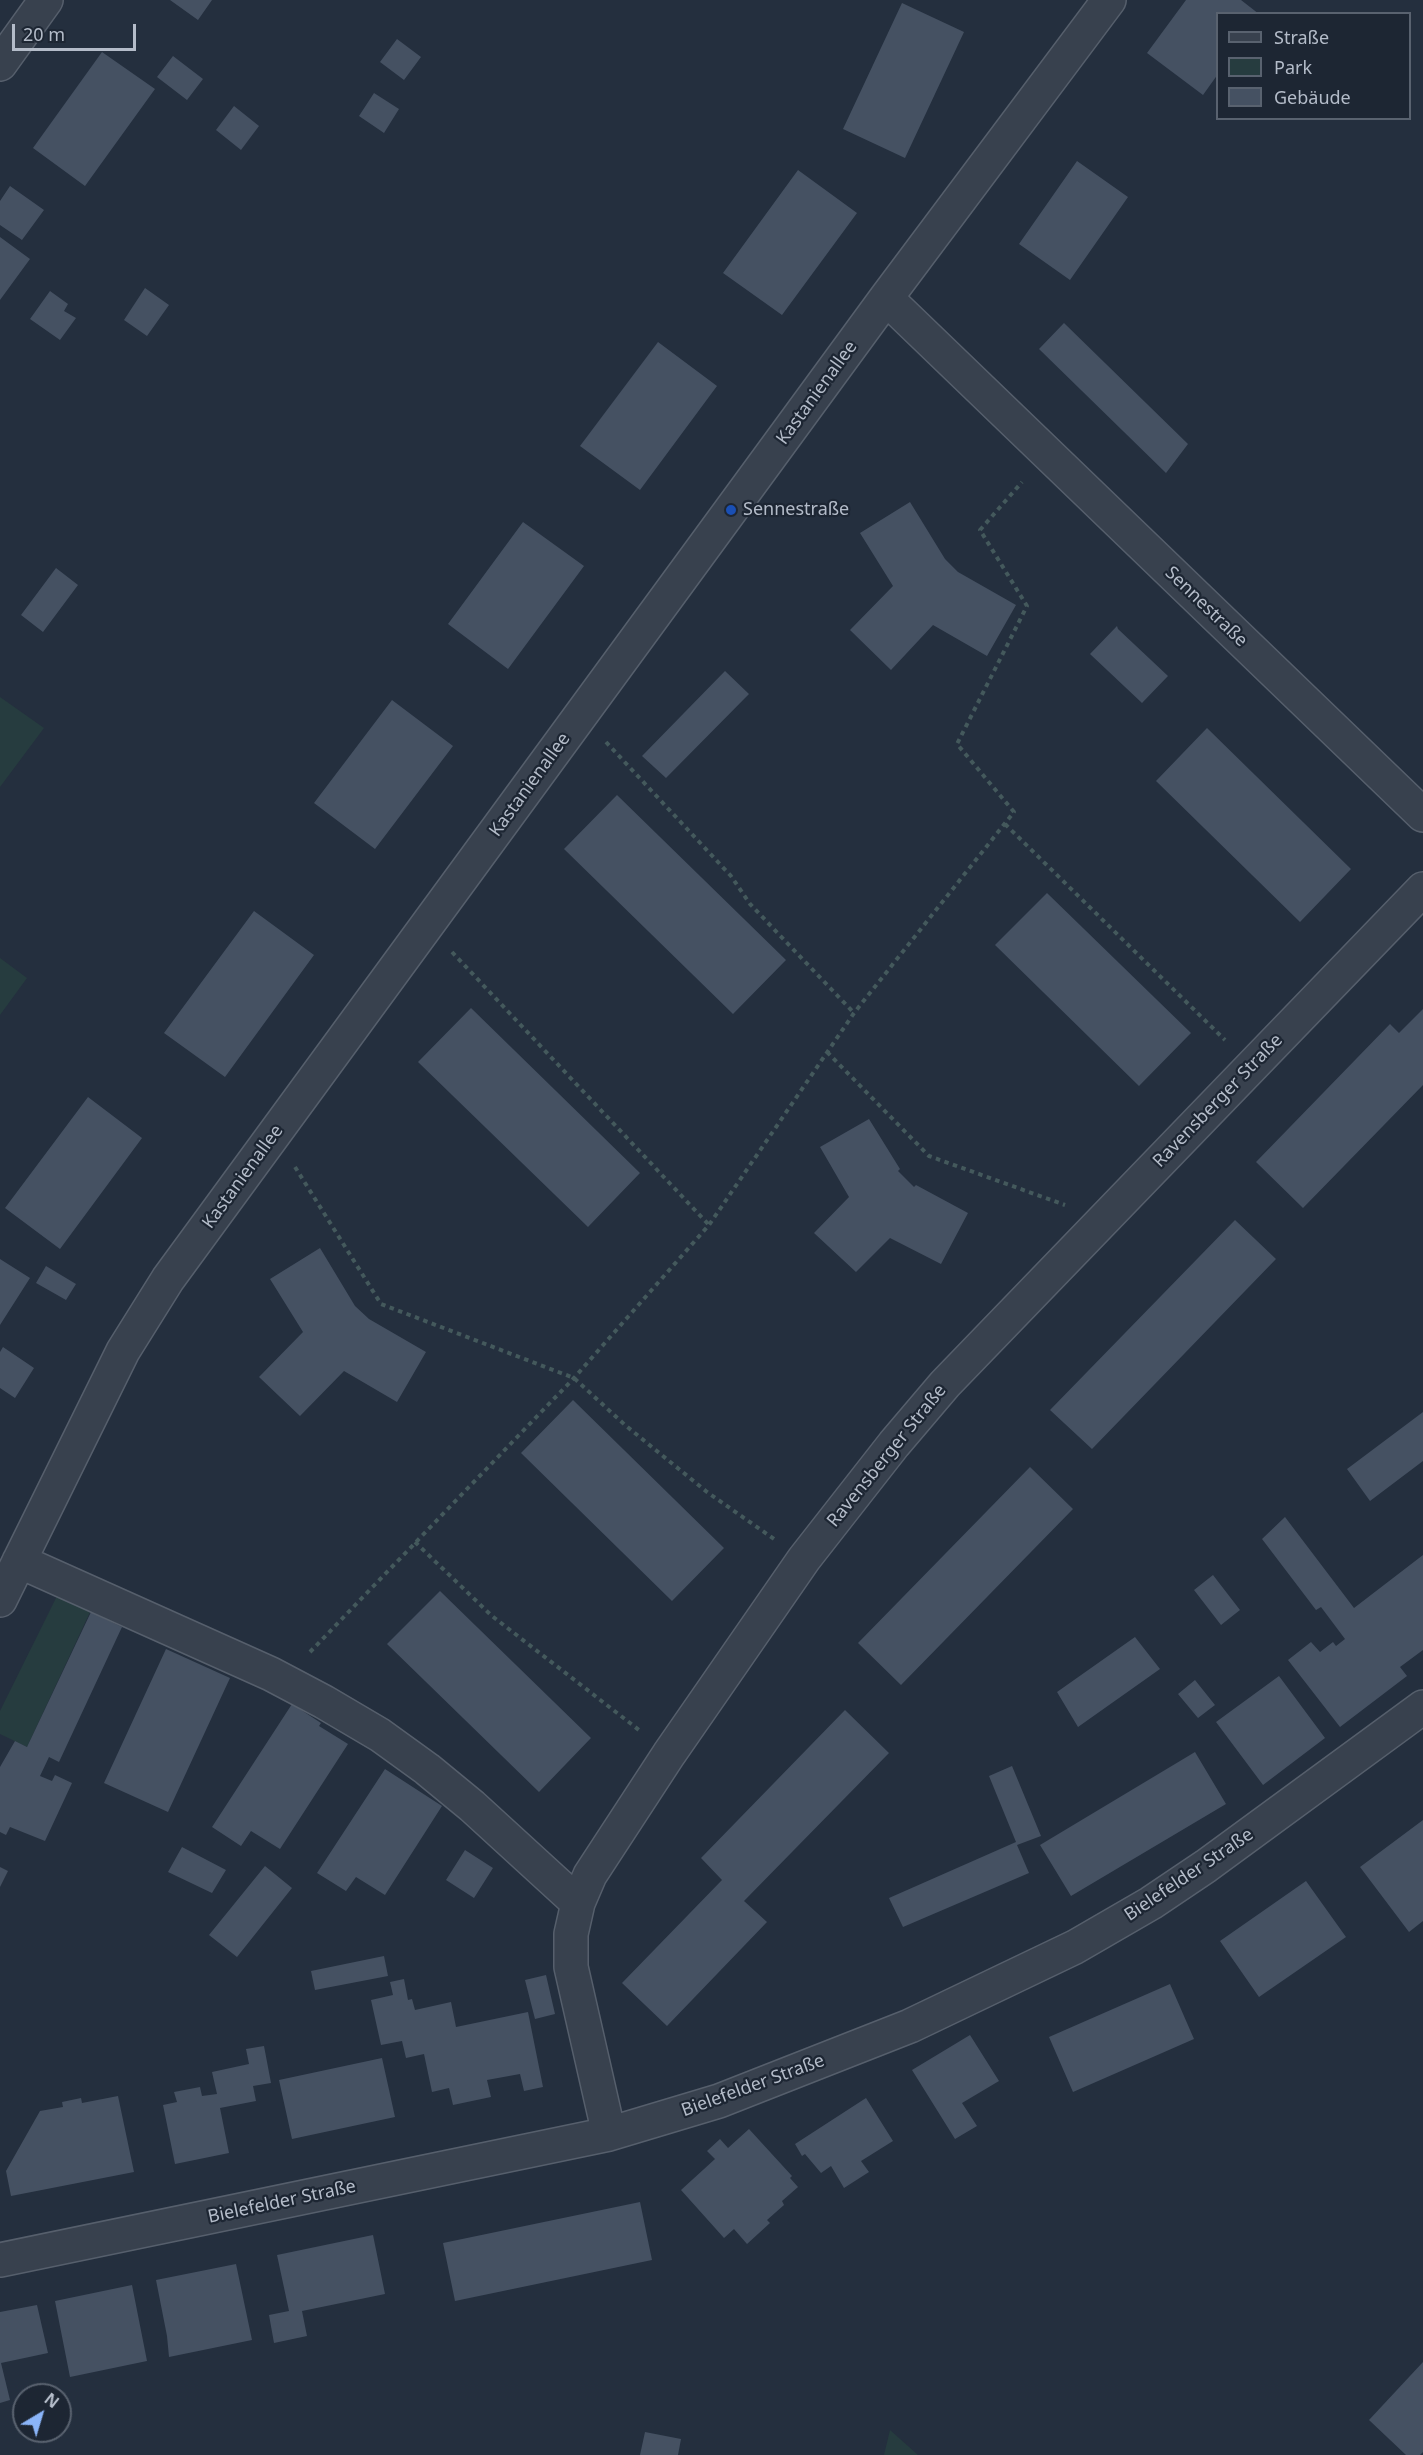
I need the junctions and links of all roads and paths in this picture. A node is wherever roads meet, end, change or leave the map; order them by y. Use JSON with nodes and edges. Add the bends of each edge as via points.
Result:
{"nodes":[{"id":1,"x":46,"y":0,"type":"edge"},
{"id":2,"x":1109,"y":0,"type":"edge"},
{"id":3,"x":0,"y":64,"type":"edge"},
{"id":4,"x":886,"y":298,"type":"junction"},
{"id":5,"x":1046,"y":454,"type":"junction"},
{"id":6,"x":581,"y":715,"type":"junction"},
{"id":7,"x":1423,"y":815,"type":"edge"},
{"id":8,"x":1005,"y":824,"type":"junction"},
{"id":9,"x":1423,"y":889,"type":"edge"},
{"id":10,"x":427,"y":925,"type":"junction"},
{"id":11,"x":854,"y":1013,"type":"junction"},
{"id":12,"x":827,"y":1052,"type":"junction"},
{"id":13,"x":1252,"y":1066,"type":"junction"},
{"id":14,"x":269,"y":1142,"type":"junction"},
{"id":15,"x":1104,"y":1219,"type":"junction"},
{"id":16,"x":709,"y":1225,"type":"junction"},
{"id":17,"x":574,"y":1378,"type":"junction"},
{"id":18,"x":415,"y":1542,"type":"junction"},
{"id":19,"x":804,"y":1559,"type":"junction"},
{"id":20,"x":20,"y":1561,"type":"junction"},
{"id":21,"x":0,"y":1600,"type":"edge"},
{"id":22,"x":282,"y":1680,"type":"junction"},
{"id":23,"x":1423,"y":1707,"type":"edge"},
{"id":24,"x":669,"y":1754,"type":"junction"},
{"id":25,"x":578,"y":1904,"type":"junction"},
{"id":26,"x":609,"y":2134,"type":"junction"},
{"id":27,"x":0,"y":2260,"type":"edge"}],
"edges":[{"from":1,"to":3,"type":"street"},
{"from":2,"to":4,"type":"street","name":"Kastanienallee"},
{"from":4,"to":5,"type":"street","name":"Sennestraße"},
{"from":4,"to":6,"type":"street","name":"Kastanienallee"},
{"from":5,"to":7,"type":"street","name":"Sennestraße"},
{"from":5,"to":8,"type":"path","via":[[980,530],[1027,606],[957,744],[1014,812]]},
{"from":6,"to":10,"type":"street","name":"Kastanienallee"},
{"from":6,"to":11,"type":"path","via":[[731,876],[750,904]]},
{"from":8,"to":11,"type":"path"},
{"from":8,"to":13,"type":"path"},
{"from":9,"to":13,"type":"street","name":"Ravensberger Straße"},
{"from":10,"to":14,"type":"street","name":"Kastanienallee"},
{"from":10,"to":16,"type":"path"},
{"from":11,"to":12,"type":"path"},
{"from":12,"to":15,"type":"path","via":[[929,1156]]},
{"from":12,"to":16,"type":"path"},
{"from":13,"to":15,"type":"street","name":"Ravensberger Straße"},
{"from":14,"to":17,"type":"path","via":[[291,1161],[381,1304]]},
{"from":14,"to":20,"type":"street","name":"Kastanienallee","via":[[168,1279],[123,1351]]},
{"from":15,"to":19,"type":"street","name":"Ravensberger Straße","via":[[945,1384]]},
{"from":16,"to":17,"type":"path"},
{"from":17,"to":18,"type":"path"},
{"from":17,"to":19,"type":"path","via":[[706,1492]]},
{"from":18,"to":22,"type":"path"},
{"from":18,"to":24,"type":"path","via":[[492,1616]]},
{"from":19,"to":24,"type":"street","name":"Ravensberger Straße"},
{"from":20,"to":21,"type":"street","name":"Kastanienallee"},
{"from":20,"to":22,"type":"street"},
{"from":22,"to":25,"type":"street","via":[[380,1735],[427,1768]]},
{"from":23,"to":26,"type":"street","name":"Bielefelder Straße","via":[[1206,1866],[1075,1947],[910,2026],[719,2101]]},
{"from":24,"to":25,"type":"street","name":"Ravensberger Straße","via":[[590,1875]]},
{"from":25,"to":26,"type":"street","name":"Ravensberger Straße","via":[[571,1934],[571,1967]]},
{"from":26,"to":27,"type":"street","name":"Bielefelder Straße"}]}
